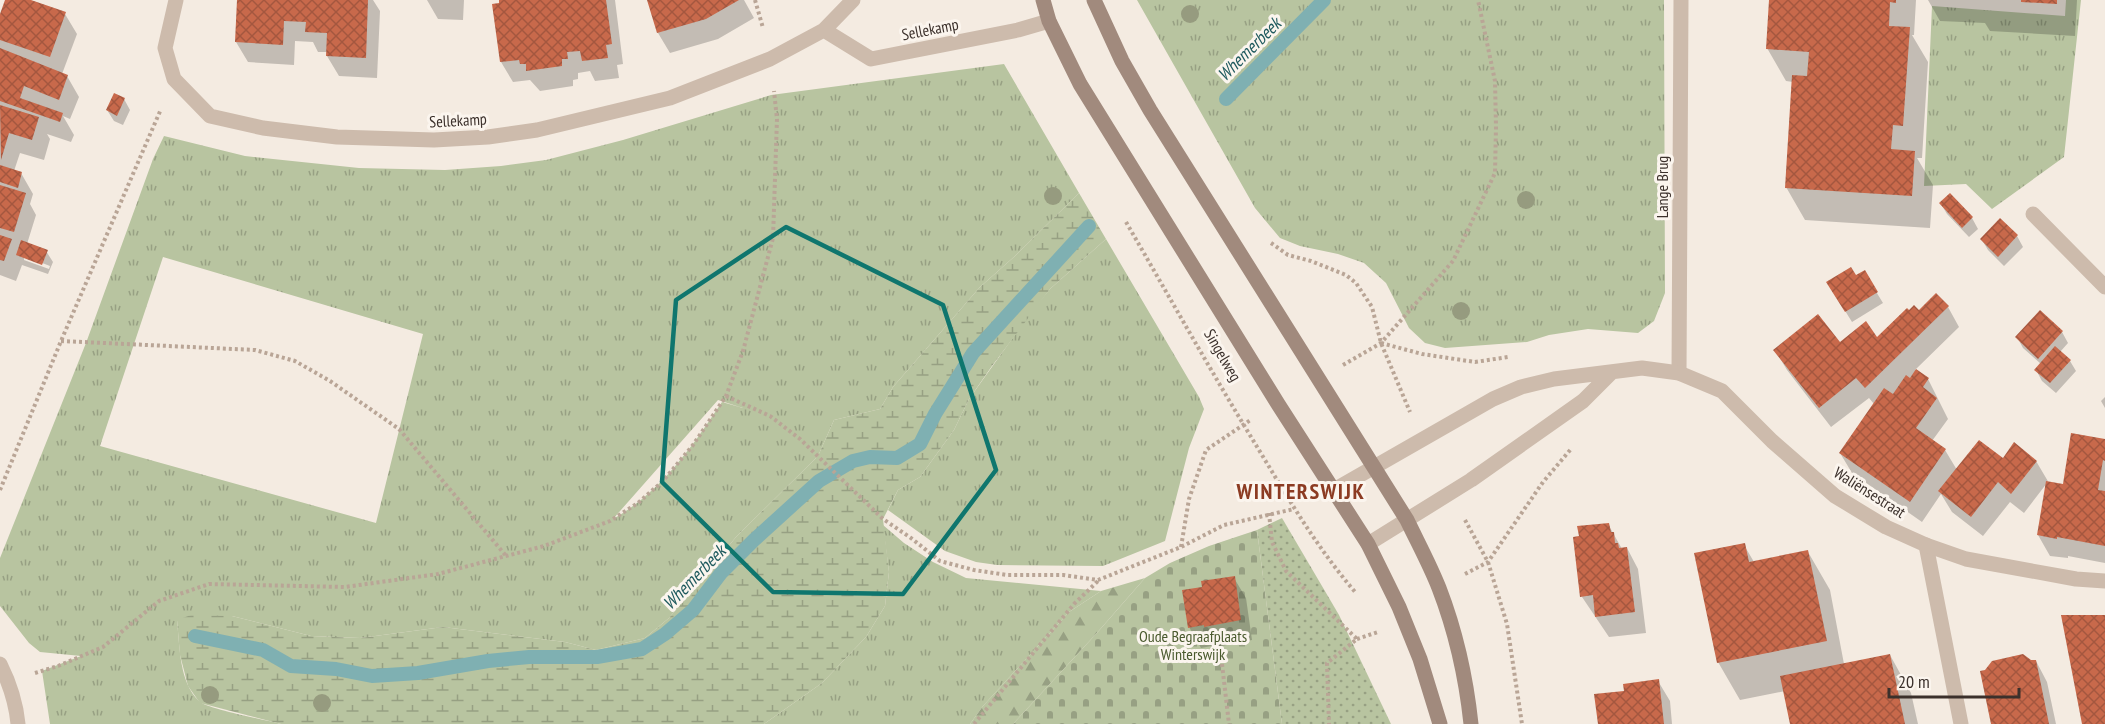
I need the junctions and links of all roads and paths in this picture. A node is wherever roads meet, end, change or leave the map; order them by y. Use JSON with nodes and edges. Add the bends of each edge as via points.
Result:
{"nodes":[{"id":1,"x":176,"y":0,"type":"edge"},
{"id":2,"x":852,"y":0,"type":"edge"},
{"id":3,"x":1043,"y":0,"type":"edge"},
{"id":4,"x":1094,"y":0,"type":"edge"},
{"id":5,"x":1478,"y":0,"type":"edge"},
{"id":6,"x":1681,"y":0,"type":"edge"},
{"id":7,"x":1049,"y":21,"type":"junction"},
{"id":8,"x":824,"y":30,"type":"junction"},
{"id":9,"x":770,"y":59,"type":"junction"},
{"id":10,"x":174,"y":79,"type":"junction"},
{"id":11,"x":1120,"y":212,"type":"dead end"},
{"id":12,"x":2033,"y":214,"type":"dead end"},
{"id":13,"x":1269,"y":242,"type":"dead end"},
{"id":14,"x":2105,"y":287,"type":"edge"},
{"id":15,"x":61,"y":341,"type":"junction"},
{"id":16,"x":1382,"y":343,"type":"junction"},
{"id":17,"x":1509,"y":357,"type":"dead end"},
{"id":18,"x":1612,"y":372,"type":"junction"},
{"id":19,"x":1679,"y":373,"type":"junction"},
{"id":20,"x":726,"y":396,"type":"junction"},
{"id":21,"x":1243,"y":424,"type":"junction"},
{"id":22,"x":1421,"y":440,"type":"junction"},
{"id":23,"x":1573,"y":447,"type":"dead end"},
{"id":24,"x":1374,"y":466,"type":"junction"},
{"id":25,"x":0,"y":490,"type":"edge"},
{"id":26,"x":1334,"y":490,"type":"junction"},
{"id":27,"x":1450,"y":494,"type":"junction"},
{"id":28,"x":1294,"y":509,"type":"junction"},
{"id":29,"x":1269,"y":513,"type":"junction"},
{"id":30,"x":1407,"y":520,"type":"junction"},
{"id":31,"x":1368,"y":544,"type":"junction"},
{"id":32,"x":1926,"y":545,"type":"junction"},
{"id":33,"x":1180,"y":547,"type":"junction"},
{"id":34,"x":507,"y":557,"type":"junction"},
{"id":35,"x":1488,"y":562,"type":"junction"},
{"id":36,"x":1098,"y":580,"type":"junction"},
{"id":37,"x":2105,"y":581,"type":"edge"},
{"id":38,"x":1438,"y":587,"type":"junction"},
{"id":39,"x":1399,"y":607,"type":"junction"},
{"id":40,"x":1374,"y":614,"type":"junction"},
{"id":41,"x":1357,"y":639,"type":"junction"},
{"id":42,"x":0,"y":664,"type":"edge"},
{"id":43,"x":1222,"y":664,"type":"dead end"},
{"id":44,"x":8,"y":680,"type":"junction"},
{"id":45,"x":18,"y":724,"type":"edge"},
{"id":46,"x":974,"y":724,"type":"edge"},
{"id":47,"x":1229,"y":724,"type":"edge"},
{"id":48,"x":1329,"y":724,"type":"edge"},
{"id":49,"x":1440,"y":724,"type":"edge"},
{"id":50,"x":1471,"y":724,"type":"edge"},
{"id":51,"x":1522,"y":724,"type":"edge"},
{"id":52,"x":1961,"y":724,"type":"edge"}],
"edges":[{"from":1,"to":10,"type":"street","name":"Sellekamp","via":[[165,48]]},
{"from":2,"to":8,"type":"street","name":"Sellekamp"},
{"from":3,"to":7,"type":"main road","name":"Singelweg"},
{"from":4,"to":24,"type":"main road","via":[[1149,110]]},
{"from":5,"to":16,"type":"path","via":[[1495,81],[1495,173],[1453,261]]},
{"from":6,"to":19,"type":"street","name":"Lange Brug"},
{"from":7,"to":8,"type":"street","name":"Sellekamp","via":[[871,59]]},
{"from":7,"to":26,"type":"main road","name":"Singelweg","via":[[1080,84]]},
{"from":8,"to":9,"type":"street","name":"Sellekamp"},
{"from":9,"to":10,"type":"street","name":"Sellekamp","via":[[670,98],[537,130],[434,140],[337,136],[263,128],[210,116]]},
{"from":9,"to":20,"type":"path","via":[[777,119],[773,238],[743,351]]},
{"from":10,"to":15,"type":"path"},
{"from":11,"to":21,"type":"path","name":"Singelweg"},
{"from":12,"to":14,"type":"street"},
{"from":13,"to":16,"type":"path","via":[[1288,255],[1346,275],[1356,283],[1372,307]]},
{"from":15,"to":25,"type":"path"},
{"from":15,"to":34,"type":"path","via":[[255,350],[295,361],[399,429]]},
{"from":16,"to":17,"type":"path","via":[[1475,363]]},
{"from":16,"to":22,"type":"path"},
{"from":18,"to":19,"type":"street","name":"Waliënsestraat","via":[[1642,368]]},
{"from":18,"to":22,"type":"street","name":"Waliënsestraat","via":[[1521,387]]},
{"from":18,"to":27,"type":"street","via":[[1583,401]]},
{"from":19,"to":32,"type":"street","name":"Waliënsestraat","via":[[1722,391],[1835,496]]},
{"from":20,"to":34,"type":"path","via":[[693,445],[663,481],[638,503],[610,521]]},
{"from":20,"to":36,"type":"path","via":[[770,416],[800,439],[883,519],[940,561],[1006,575],[1063,575]]},
{"from":21,"to":28,"type":"path","name":"Singelweg"},
{"from":21,"to":33,"type":"path","via":[[1206,450],[1189,499]]},
{"from":22,"to":24,"type":"street","name":"Waliënsestraat"},
{"from":23,"to":35,"type":"path","via":[[1543,482]]},
{"from":24,"to":26,"type":"street","name":"Waliënsestraat"},
{"from":24,"to":30,"type":"main road"},
{"from":26,"to":31,"type":"main road","name":"Singelweg"},
{"from":27,"to":30,"type":"street"},
{"from":27,"to":35,"type":"path"},
{"from":28,"to":29,"type":"path"},
{"from":28,"to":40,"type":"path","name":"Singelweg","via":[[1329,561]]},
{"from":29,"to":33,"type":"path","via":[[1224,525]]},
{"from":29,"to":41,"type":"path","via":[[1272,542],[1286,571]]},
{"from":30,"to":31,"type":"street"},
{"from":30,"to":38,"type":"main road"},
{"from":31,"to":39,"type":"main road","name":"Singelweg"},
{"from":32,"to":37,"type":"street","name":"Waliënsestraat","via":[[1966,559]]},
{"from":32,"to":52,"type":"street"},
{"from":33,"to":36,"type":"path"},
{"from":34,"to":44,"type":"path","via":[[438,574],[345,587],[209,584],[159,601],[103,647],[58,666]]},
{"from":35,"to":38,"type":"path"},
{"from":35,"to":51,"type":"path","via":[[1507,624]]},
{"from":36,"to":46,"type":"path"},
{"from":38,"to":50,"type":"main road","via":[[1458,648]]},
{"from":39,"to":40,"type":"path"},
{"from":39,"to":49,"type":"main road","name":"Singelweg"},
{"from":40,"to":41,"type":"path","name":"Singelweg","via":[[1382,631]]},
{"from":41,"to":48,"type":"path","via":[[1327,663]]},
{"from":42,"to":44,"type":"street"},
{"from":43,"to":47,"type":"path"},
{"from":44,"to":45,"type":"street"}]}
